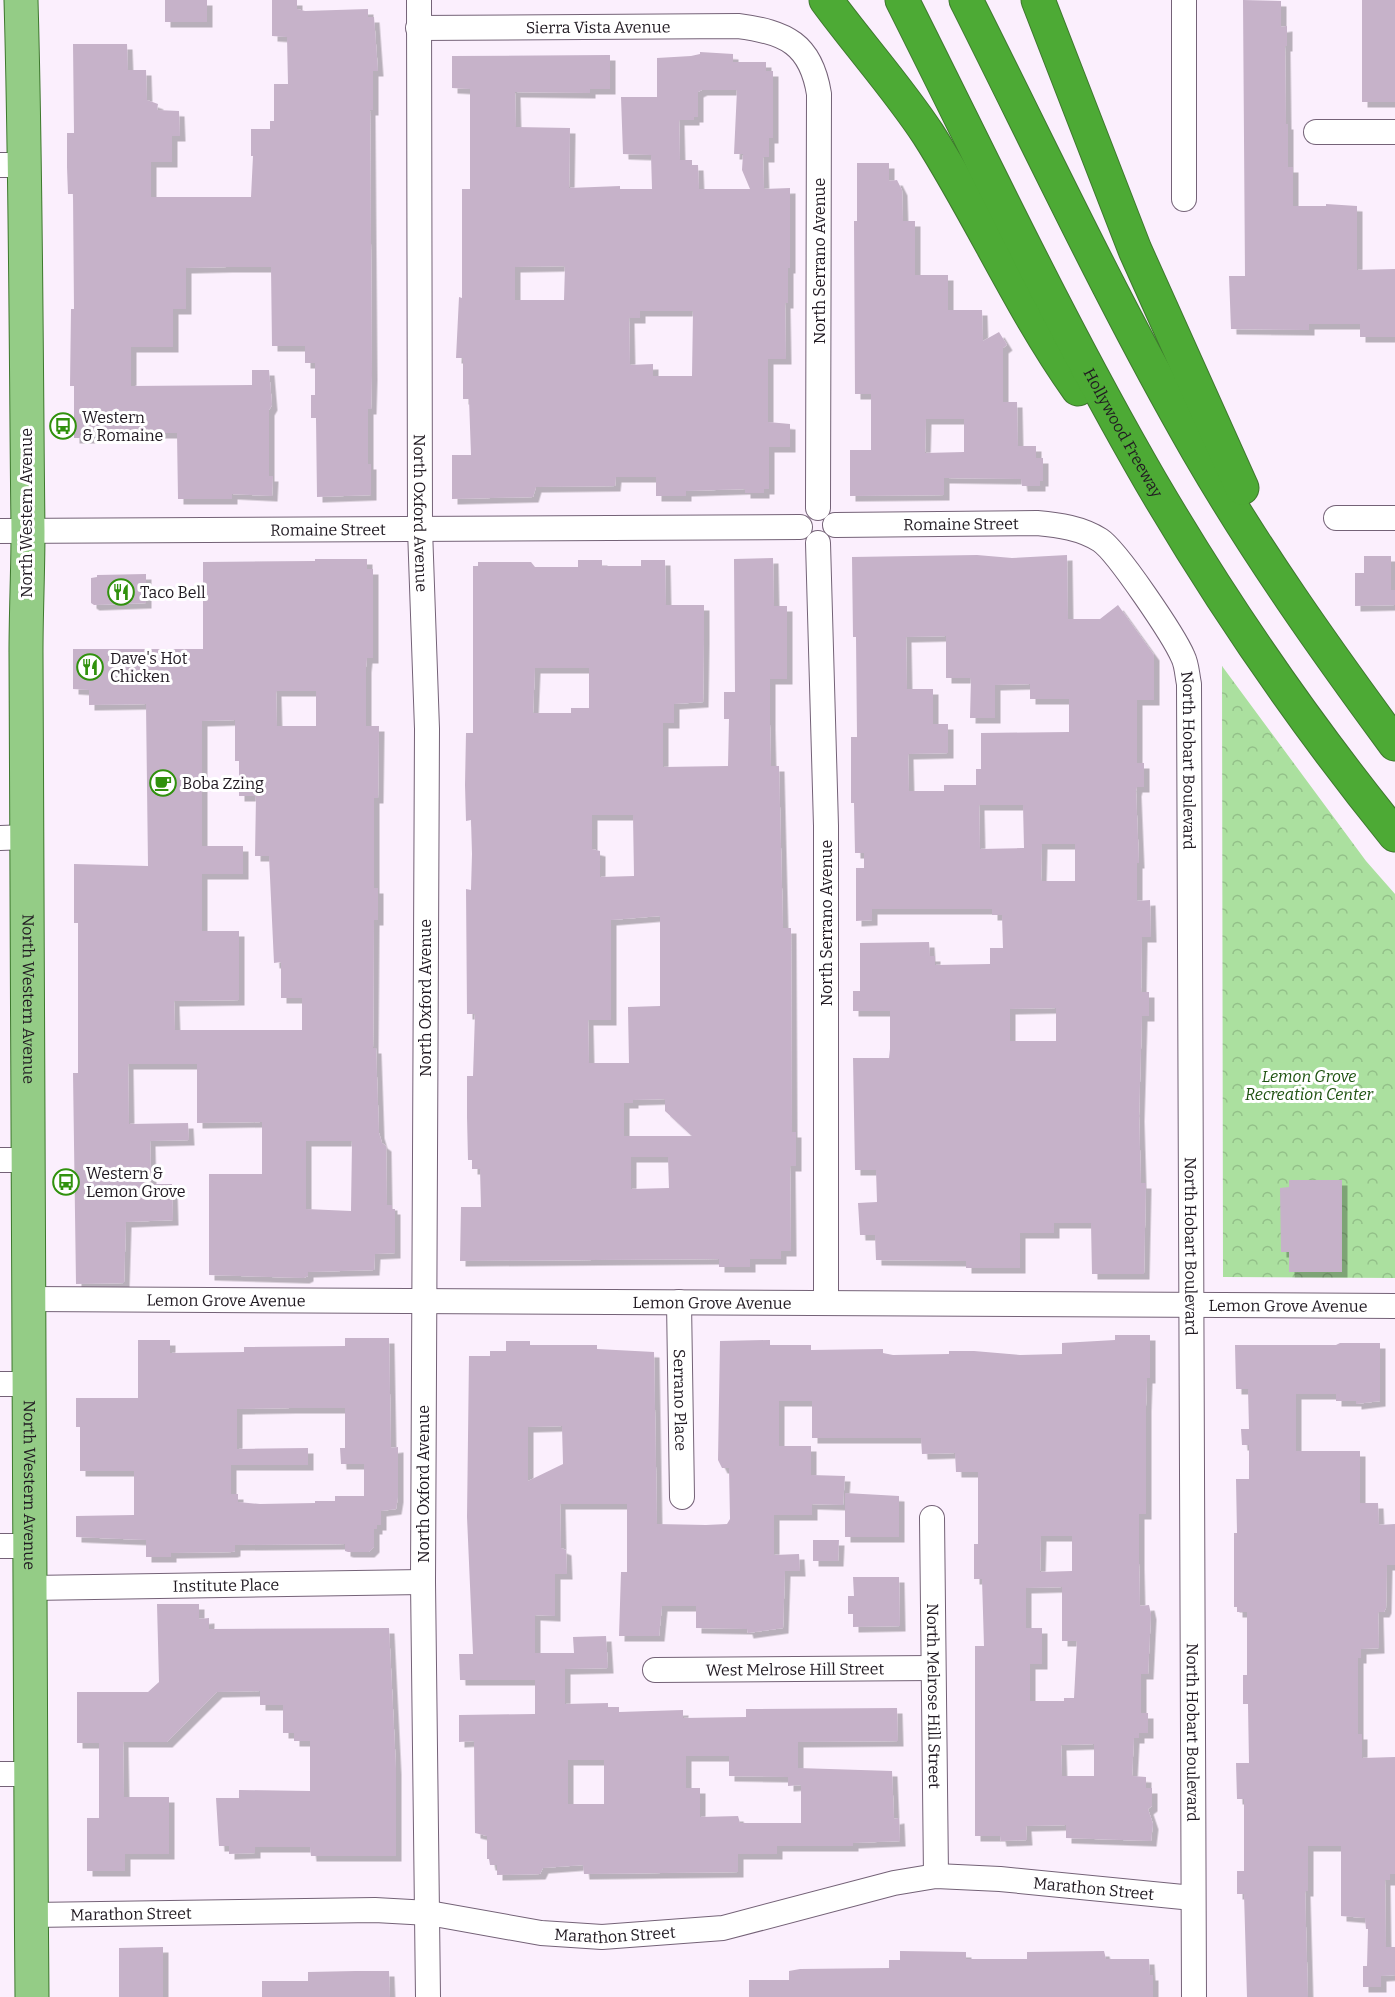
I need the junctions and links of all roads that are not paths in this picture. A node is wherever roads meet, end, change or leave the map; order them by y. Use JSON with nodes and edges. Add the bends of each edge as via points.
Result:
{"nodes":[{"id":1,"x":21,"y":0,"type":"edge"},
{"id":2,"x":419,"y":0,"type":"edge"},
{"id":3,"x":825,"y":0,"type":"edge"},
{"id":4,"x":902,"y":0,"type":"edge"},
{"id":5,"x":966,"y":0,"type":"edge"},
{"id":6,"x":1038,"y":0,"type":"edge"},
{"id":7,"x":1184,"y":0,"type":"edge"},
{"id":8,"x":418,"y":28,"type":"junction"},
{"id":9,"x":776,"y":33,"type":"joint"},
{"id":10,"x":1316,"y":132,"type":"dead end"},
{"id":11,"x":1395,"y":132,"type":"edge"},
{"id":12,"x":13,"y":165,"type":"edge"},
{"id":13,"x":1184,"y":200,"type":"dead end"},
{"id":14,"x":1152,"y":483,"type":"junction"},
{"id":15,"x":818,"y":508,"type":"junction"},
{"id":16,"x":1336,"y":518,"type":"dead end"},
{"id":17,"x":1395,"y":518,"type":"edge"},
{"id":18,"x":835,"y":525,"type":"junction"},
{"id":19,"x":800,"y":527,"type":"junction"},
{"id":20,"x":420,"y":529,"type":"junction"},
{"id":21,"x":14,"y":531,"type":"edge"},
{"id":22,"x":1086,"y":533,"type":"joint"},
{"id":23,"x":818,"y":543,"type":"junction"},
{"id":24,"x":1297,"y":606,"type":"junction"},
{"id":25,"x":1395,"y":744,"type":"edge"},
{"id":26,"x":1395,"y":835,"type":"edge"},
{"id":27,"x":14,"y":837,"type":"edge"},
{"id":28,"x":14,"y":1160,"type":"edge"},
{"id":29,"x":30,"y":1299,"type":"junction"},
{"id":30,"x":423,"y":1300,"type":"junction"},
{"id":31,"x":679,"y":1302,"type":"junction"},
{"id":32,"x":826,"y":1303,"type":"junction"},
{"id":33,"x":1191,"y":1306,"type":"junction"},
{"id":34,"x":1395,"y":1306,"type":"edge"},
{"id":35,"x":16,"y":1384,"type":"edge"},
{"id":36,"x":682,"y":1497,"type":"dead end"},
{"id":37,"x":932,"y":1518,"type":"dead end"},
{"id":38,"x":15,"y":1546,"type":"edge"},
{"id":39,"x":423,"y":1582,"type":"junction"},
{"id":40,"x":30,"y":1588,"type":"junction"},
{"id":41,"x":933,"y":1668,"type":"junction"},
{"id":42,"x":655,"y":1670,"type":"dead end"},
{"id":43,"x":15,"y":1774,"type":"edge"},
{"id":44,"x":936,"y":1876,"type":"junction"},
{"id":45,"x":1192,"y":1898,"type":"junction"},
{"id":46,"x":429,"y":1913,"type":"junction"},
{"id":47,"x":32,"y":1915,"type":"junction"},
{"id":48,"x":32,"y":1997,"type":"edge"},
{"id":49,"x":428,"y":1997,"type":"edge"},
{"id":50,"x":1194,"y":1997,"type":"edge"}],
"edges":[{"from":1,"to":12,"type":"main road","name":"North Western Avenue"},
{"from":2,"to":8,"type":"street","name":"North Oxford Avenue"},
{"from":3,"to":14,"type":"highway","via":[[928,134],[1064,369]]},
{"from":4,"to":14,"type":"highway","name":"Hollywood Freeway","via":[[1064,322]]},
{"from":5,"to":24,"type":"highway","via":[[1156,376],[1199,452]]},
{"from":6,"to":24,"type":"highway","via":[[1144,270]]},
{"from":7,"to":13,"type":"street"},
{"from":8,"to":9,"type":"street","name":"Sierra Vista Avenue","via":[[738,26]]},
{"from":8,"to":20,"type":"street","name":"North Oxford Avenue"},
{"from":9,"to":15,"type":"street","name":"North Serrano Avenue","via":[[790,40],[812,62],[819,94]]},
{"from":10,"to":11,"type":"street"},
{"from":12,"to":21,"type":"main road","name":"North Western Avenue"},
{"from":14,"to":26,"type":"highway","name":"Hollywood Freeway","via":[[1257,649]]},
{"from":15,"to":18,"type":"street","via":[[830,513]]},
{"from":15,"to":19,"type":"street","via":[[807,512]]},
{"from":16,"to":17,"type":"street"},
{"from":18,"to":22,"type":"street","name":"Romaine Street","via":[[1037,523]]},
{"from":18,"to":23,"type":"street","via":[[832,535]]},
{"from":19,"to":20,"type":"street","name":"Romaine Street"},
{"from":19,"to":23,"type":"street","via":[[808,540]]},
{"from":20,"to":21,"type":"street","name":"Romaine Street"},
{"from":20,"to":30,"type":"street","name":"North Oxford Avenue","via":[[427,729]]},
{"from":21,"to":27,"type":"main road","name":"North Western Avenue"},
{"from":22,"to":33,"type":"street","name":"North Hobart Boulevard","via":[[1114,553],[1173,638],[1184,659],[1189,684]]},
{"from":23,"to":32,"type":"street","name":"North Serrano Avenue","via":[[826,826]]},
{"from":24,"to":25,"type":"highway"},
{"from":27,"to":28,"type":"main road","name":"North Western Avenue"},
{"from":28,"to":29,"type":"main road","name":"North Western Avenue"},
{"from":29,"to":30,"type":"street","name":"Lemon Grove Avenue"},
{"from":29,"to":35,"type":"main road","name":"North Western Avenue"},
{"from":30,"to":31,"type":"street","name":"Lemon Grove Avenue"},
{"from":30,"to":39,"type":"street","name":"North Oxford Avenue"},
{"from":31,"to":32,"type":"street","name":"Lemon Grove Avenue"},
{"from":31,"to":36,"type":"street","name":"Serrano Place"},
{"from":32,"to":33,"type":"street","name":"Lemon Grove Avenue"},
{"from":33,"to":34,"type":"street","name":"Lemon Grove Avenue"},
{"from":33,"to":45,"type":"street","name":"North Hobart Boulevard"},
{"from":35,"to":38,"type":"main road","name":"North Western Avenue"},
{"from":37,"to":41,"type":"street","name":"North Melrose Hill Street"},
{"from":38,"to":40,"type":"main road","name":"North Western Avenue"},
{"from":39,"to":40,"type":"street","name":"Institute Place"},
{"from":39,"to":46,"type":"street","name":"North Oxford Avenue"},
{"from":40,"to":43,"type":"main road","name":"North Western Avenue"},
{"from":41,"to":42,"type":"street","name":"West Melrose Hill Street"},
{"from":41,"to":44,"type":"street","name":"North Melrose Hill Street"},
{"from":43,"to":47,"type":"main road","name":"North Western Avenue"},
{"from":44,"to":45,"type":"street","name":"Marathon Street"},
{"from":44,"to":46,"type":"street","name":"Marathon Street","via":[[894,1883],[723,1928],[602,1937],[541,1933]]},
{"from":45,"to":50,"type":"street","name":"North Hobart Boulevard"},
{"from":46,"to":47,"type":"street","name":"Marathon Street","via":[[375,1910]]},
{"from":46,"to":49,"type":"street","name":"North Oxford Avenue"},
{"from":47,"to":48,"type":"main road","name":"North Western Avenue"}]}
